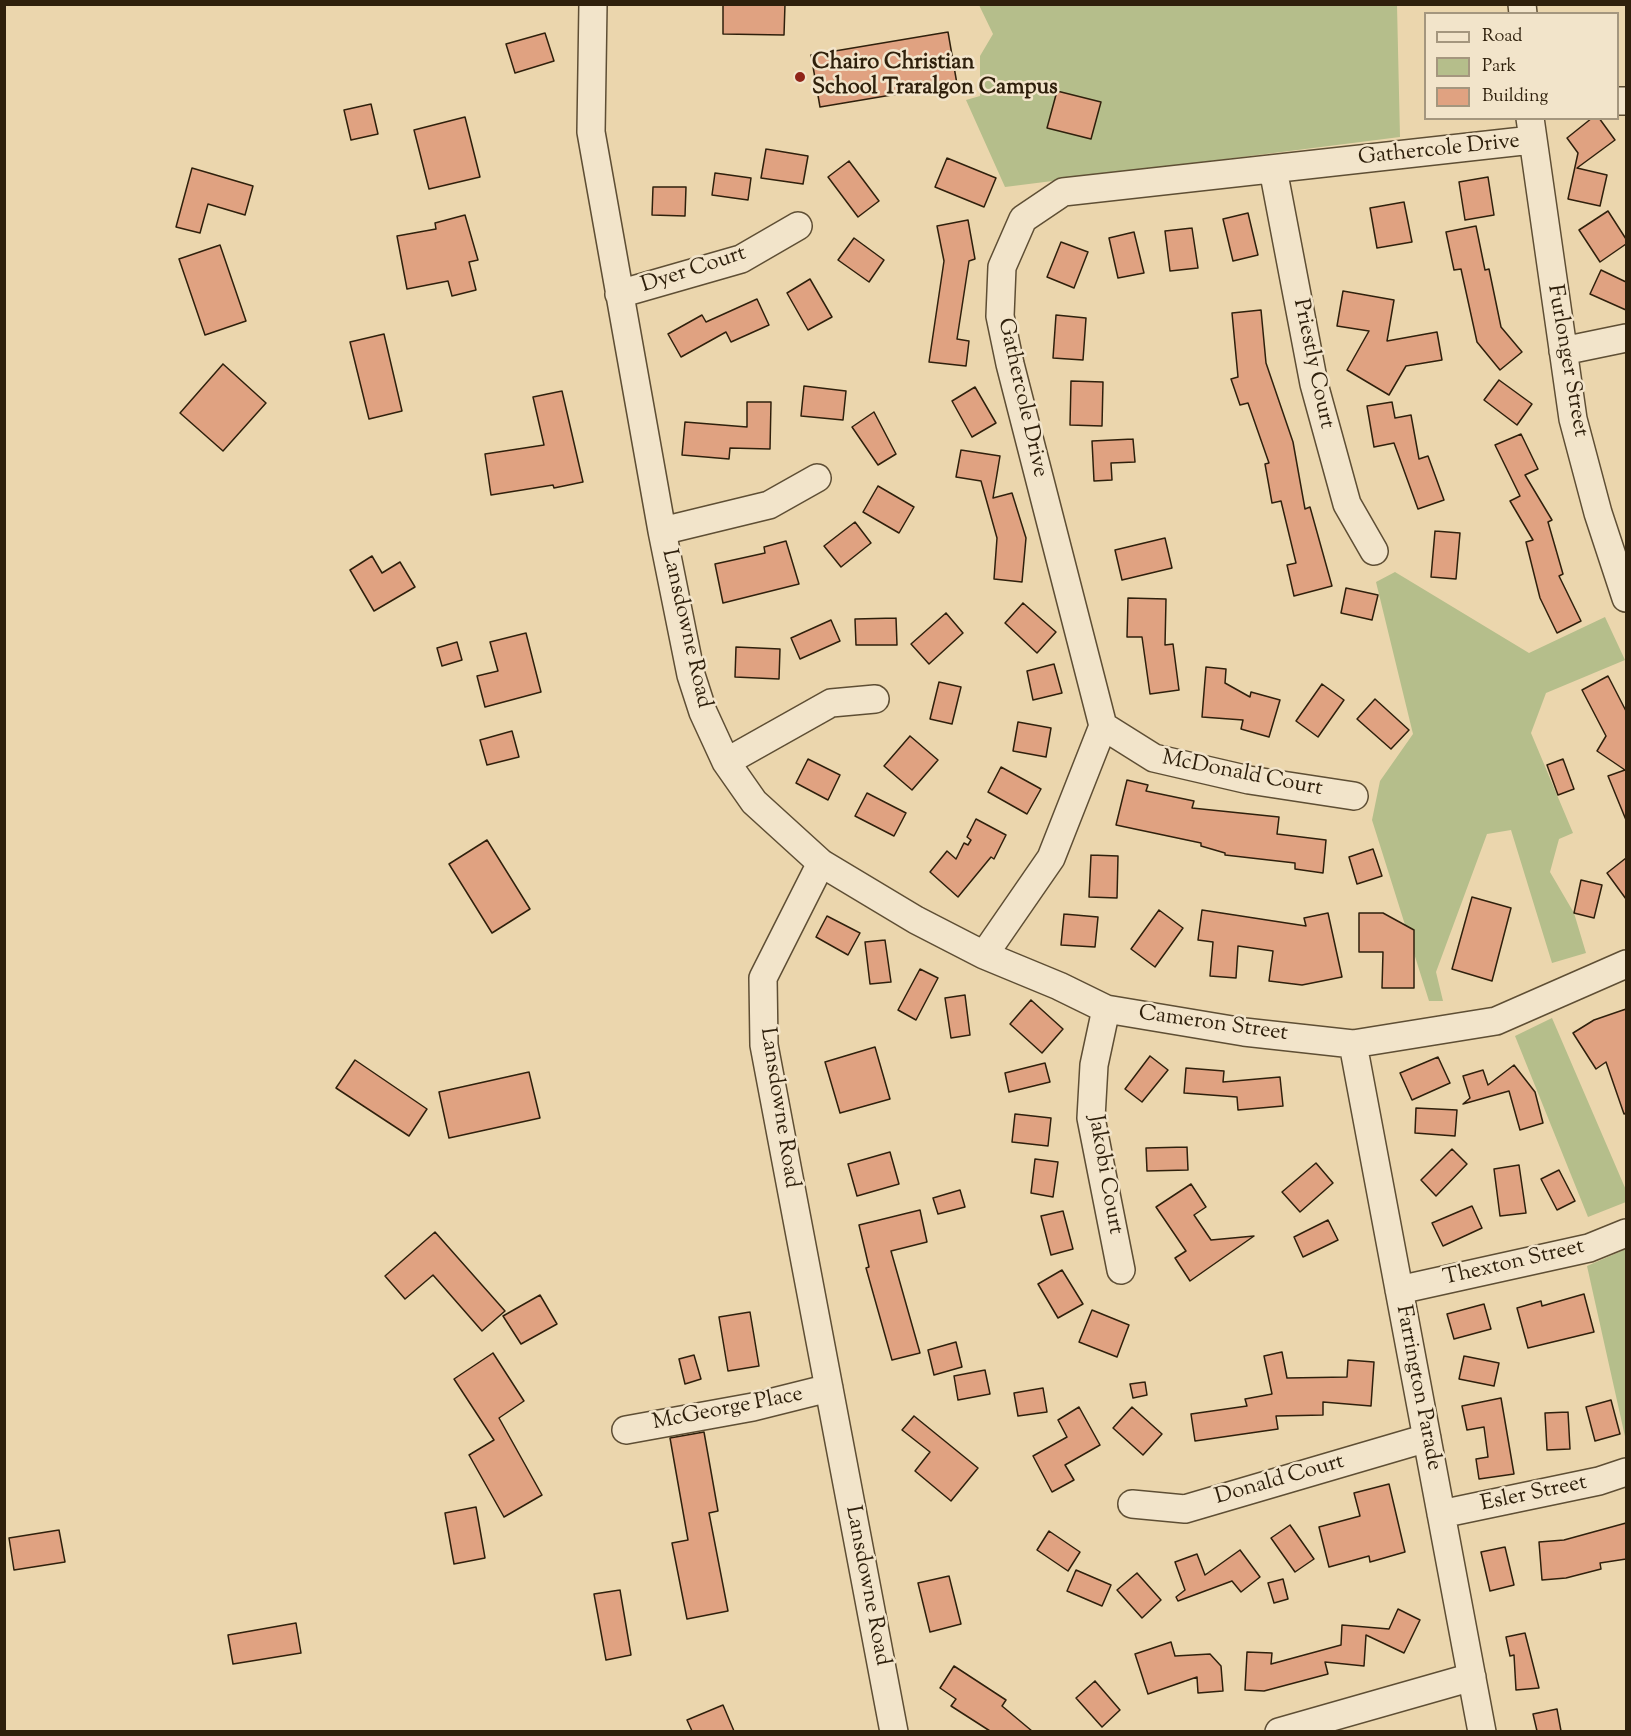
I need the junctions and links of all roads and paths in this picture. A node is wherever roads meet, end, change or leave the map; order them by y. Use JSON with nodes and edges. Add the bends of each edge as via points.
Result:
{"nodes":[{"id":1,"x":593,"y":4,"type":"edge"},
{"id":2,"x":1531,"y":129,"type":"edge"},
{"id":3,"x":1273,"y":169,"type":"junction"},
{"id":4,"x":798,"y":226,"type":"dead end"},
{"id":5,"x":619,"y":294,"type":"junction"},
{"id":6,"x":1626,"y":338,"type":"edge"},
{"id":7,"x":1563,"y":351,"type":"junction"},
{"id":8,"x":817,"y":478,"type":"dead end"},
{"id":9,"x":662,"y":531,"type":"junction"},
{"id":10,"x":1374,"y":551,"type":"dead end"},
{"id":11,"x":1625,"y":592,"type":"edge"},
{"id":12,"x":875,"y":699,"type":"dead end"},
{"id":13,"x":1103,"y":726,"type":"junction"},
{"id":14,"x":726,"y":762,"type":"junction"},
{"id":15,"x":1354,"y":796,"type":"dead end"},
{"id":16,"x":821,"y":863,"type":"junction"},
{"id":17,"x":984,"y":955,"type":"junction"},
{"id":18,"x":1626,"y":964,"type":"edge"},
{"id":19,"x":1106,"y":1009,"type":"junction"},
{"id":20,"x":1353,"y":1044,"type":"junction"},
{"id":21,"x":1626,"y":1233,"type":"edge"},
{"id":22,"x":1121,"y":1270,"type":"dead end"},
{"id":23,"x":1399,"y":1290,"type":"junction"},
{"id":24,"x":829,"y":1388,"type":"junction"},
{"id":25,"x":626,"y":1430,"type":"dead end"},
{"id":26,"x":1427,"y":1438,"type":"junction"},
{"id":27,"x":1626,"y":1472,"type":"edge"},
{"id":28,"x":1132,"y":1504,"type":"dead end"},
{"id":29,"x":1441,"y":1514,"type":"junction"},
{"id":30,"x":1472,"y":1677,"type":"junction"},
{"id":31,"x":894,"y":1731,"type":"edge"},
{"id":32,"x":1279,"y":1731,"type":"edge"},
{"id":33,"x":1482,"y":1731,"type":"edge"}],
"edges":[{"from":1,"to":5,"type":"street","name":"Lansdowne Road","via":[[591,132]]},
{"from":2,"to":3,"type":"street","name":"Gathercole Drive"},
{"from":2,"to":7,"type":"street","name":"Furlonger Street"},
{"from":3,"to":10,"type":"street","name":"Priestly Court","via":[[1314,384],[1347,504]]},
{"from":3,"to":13,"type":"street","name":"Gathercole Drive","via":[[1063,192],[1023,219],[1002,267],[1000,316],[1010,364]]},
{"from":4,"to":5,"type":"street","name":"Dyer Court","via":[[741,259]]},
{"from":5,"to":9,"type":"street","name":"Lansdowne Road"},
{"from":6,"to":7,"type":"street"},
{"from":7,"to":11,"type":"street","name":"Furlonger Street","via":[[1573,419]]},
{"from":8,"to":9,"type":"street","via":[[769,505]]},
{"from":9,"to":14,"type":"street","name":"Lansdowne Road","via":[[692,675]]},
{"from":12,"to":14,"type":"street","via":[[831,703]]},
{"from":13,"to":15,"type":"street","name":"McDonald Court","via":[[1154,758],[1249,780]]},
{"from":13,"to":17,"type":"street","via":[[1051,858]]},
{"from":14,"to":16,"type":"street","name":"Lansdowne Road","via":[[754,802]]},
{"from":16,"to":17,"type":"street","name":"Cameron Street"},
{"from":16,"to":24,"type":"street","name":"Lansdowne Road","via":[[763,978],[763,989],[764,1045]]},
{"from":17,"to":19,"type":"street","name":"Cameron Street"},
{"from":18,"to":20,"type":"street","name":"Cameron Street","via":[[1496,1021]]},
{"from":19,"to":20,"type":"street","name":"Cameron Street","via":[[1244,1032]]},
{"from":19,"to":22,"type":"street","name":"Jakobi Court","via":[[1094,1065],[1091,1118]]},
{"from":20,"to":23,"type":"street","name":"Farrington Parade"},
{"from":21,"to":23,"type":"street","name":"Thexton Street","via":[[1589,1248]]},
{"from":23,"to":26,"type":"street","name":"Farrington Parade"},
{"from":24,"to":25,"type":"street","name":"McGeorge Place","via":[[753,1407]]},
{"from":24,"to":31,"type":"street","name":"Lansdowne Road"},
{"from":26,"to":28,"type":"street","name":"Donald Court","via":[[1185,1509]]},
{"from":26,"to":29,"type":"street","name":"Farrington Parade"},
{"from":27,"to":29,"type":"street","name":"Esler Street"},
{"from":29,"to":30,"type":"street","name":"Farrington Parade"},
{"from":30,"to":32,"type":"street"},
{"from":30,"to":33,"type":"street","name":"Farrington Parade"}]}
